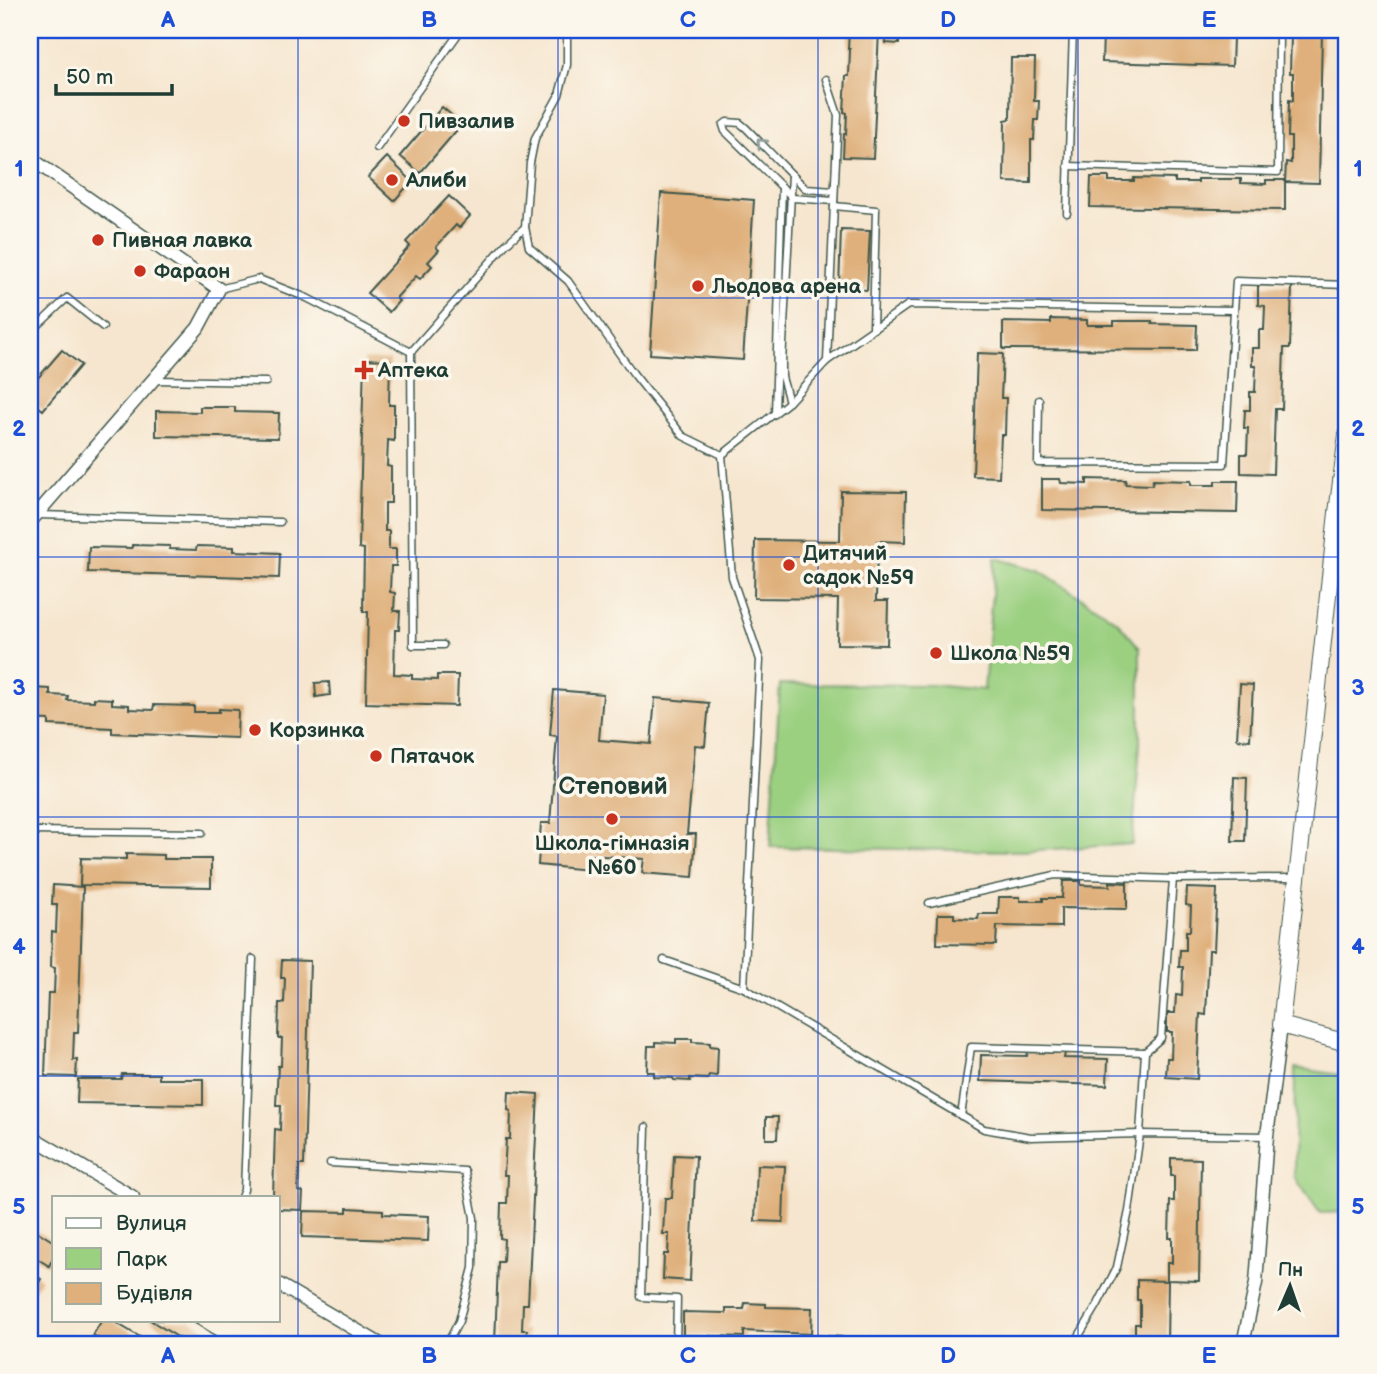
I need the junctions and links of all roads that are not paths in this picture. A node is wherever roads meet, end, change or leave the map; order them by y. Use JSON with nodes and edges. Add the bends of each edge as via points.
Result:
{"nodes":[{"id":1,"x":461,"y":30,"type":"edge"},
{"id":2,"x":567,"y":30,"type":"edge"},
{"id":3,"x":1073,"y":30,"type":"edge"},
{"id":4,"x":1209,"y":30,"type":"edge"},
{"id":5,"x":1279,"y":31,"type":"edge"},
{"id":6,"x":826,"y":79,"type":"dead end"},
{"id":7,"x":377,"y":148,"type":"dead end"},
{"id":8,"x":30,"y":158,"type":"edge"},
{"id":9,"x":1068,"y":166,"type":"junction"},
{"id":10,"x":792,"y":175,"type":"junction"},
{"id":11,"x":782,"y":187,"type":"junction"},
{"id":12,"x":834,"y":191,"type":"junction"},
{"id":13,"x":790,"y":195,"type":"junction"},
{"id":14,"x":834,"y":204,"type":"junction"},
{"id":15,"x":1067,"y":213,"type":"dead end"},
{"id":16,"x":525,"y":227,"type":"junction"},
{"id":17,"x":1347,"y":285,"type":"edge"},
{"id":18,"x":219,"y":289,"type":"junction"},
{"id":19,"x":1234,"y":310,"type":"junction"},
{"id":20,"x":103,"y":327,"type":"dead end"},
{"id":21,"x":873,"y":329,"type":"junction"},
{"id":22,"x":30,"y":333,"type":"edge"},
{"id":23,"x":411,"y":352,"type":"junction"},
{"id":24,"x":827,"y":361,"type":"junction"},
{"id":25,"x":153,"y":380,"type":"junction"},
{"id":26,"x":265,"y":382,"type":"dead end"},
{"id":27,"x":1039,"y":400,"type":"dead end"},
{"id":28,"x":789,"y":402,"type":"junction"},
{"id":29,"x":775,"y":414,"type":"junction"},
{"id":30,"x":1347,"y":435,"type":"edge"},
{"id":31,"x":722,"y":455,"type":"junction"},
{"id":32,"x":1337,"y":513,"type":"junction"},
{"id":33,"x":33,"y":519,"type":"edge"},
{"id":34,"x":280,"y":522,"type":"dead end"},
{"id":35,"x":1347,"y":532,"type":"edge"},
{"id":36,"x":443,"y":645,"type":"dead end"},
{"id":37,"x":30,"y":831,"type":"edge"},
{"id":38,"x":202,"y":834,"type":"dead end"},
{"id":39,"x":1297,"y":878,"type":"junction"},
{"id":40,"x":1173,"y":879,"type":"junction"},
{"id":41,"x":929,"y":903,"type":"dead end"},
{"id":42,"x":253,"y":959,"type":"dead end"},
{"id":43,"x":664,"y":960,"type":"dead end"},
{"id":44,"x":744,"y":988,"type":"junction"},
{"id":45,"x":1281,"y":1025,"type":"junction"},
{"id":46,"x":1347,"y":1043,"type":"edge"},
{"id":47,"x":1145,"y":1052,"type":"junction"},
{"id":48,"x":961,"y":1116,"type":"junction"},
{"id":49,"x":646,"y":1127,"type":"dead end"},
{"id":50,"x":1140,"y":1134,"type":"junction"},
{"id":51,"x":30,"y":1136,"type":"edge"},
{"id":52,"x":1267,"y":1136,"type":"junction"},
{"id":53,"x":330,"y":1163,"type":"dead end"},
{"id":54,"x":131,"y":1196,"type":"edge"},
{"id":55,"x":242,"y":1196,"type":"edge"},
{"id":56,"x":280,"y":1285,"type":"edge"},
{"id":57,"x":380,"y":1344,"type":"edge"},
{"id":58,"x":447,"y":1344,"type":"edge"},
{"id":59,"x":676,"y":1344,"type":"edge"},
{"id":60,"x":1074,"y":1344,"type":"edge"},
{"id":61,"x":1242,"y":1344,"type":"edge"}],
"edges":[{"from":1,"to":7,"type":"lane"},
{"from":2,"to":16,"type":"lane","via":[[567,65],[559,95],[535,138]]},
{"from":3,"to":9,"type":"lane"},
{"from":4,"to":5,"type":"lane"},
{"from":5,"to":9,"type":"lane","via":[[1278,172]]},
{"from":6,"to":12,"type":"lane","via":[[838,115]]},
{"from":8,"to":18,"type":"street"},
{"from":9,"to":15,"type":"lane"},
{"from":10,"to":11,"type":"lane","one_way":true,"via":[[740,123],[723,125]]},
{"from":10,"to":12,"type":"lane","via":[[806,189]]},
{"from":10,"to":13,"type":"lane"},
{"from":11,"to":13,"type":"lane"},
{"from":11,"to":29,"type":"lane"},
{"from":12,"to":14,"type":"lane"},
{"from":13,"to":14,"type":"lane"},
{"from":13,"to":28,"type":"lane","via":[[782,363]]},
{"from":14,"to":21,"type":"lane","via":[[876,209]]},
{"from":14,"to":24,"type":"lane"},
{"from":16,"to":23,"type":"lane"},
{"from":16,"to":31,"type":"lane","via":[[529,247],[568,281],[683,436]]},
{"from":17,"to":19,"type":"lane","via":[[1236,281]]},
{"from":18,"to":23,"type":"lane","via":[[259,279],[307,298]]},
{"from":18,"to":25,"type":"street","via":[[198,328]]},
{"from":19,"to":21,"type":"lane","via":[[908,305]]},
{"from":19,"to":27,"type":"lane","via":[[1224,464],[1038,463]]},
{"from":20,"to":22,"type":"lane","via":[[67,298]]},
{"from":21,"to":24,"type":"lane"},
{"from":23,"to":36,"type":"lane","via":[[413,645]]},
{"from":24,"to":28,"type":"lane"},
{"from":25,"to":26,"type":"lane"},
{"from":25,"to":33,"type":"street"},
{"from":28,"to":29,"type":"lane"},
{"from":29,"to":31,"type":"lane"},
{"from":30,"to":32,"type":"street"},
{"from":31,"to":44,"type":"lane","via":[[732,577],[760,660]]},
{"from":32,"to":35,"type":"street"},
{"from":32,"to":39,"type":"street"},
{"from":33,"to":34,"type":"lane"},
{"from":37,"to":38,"type":"lane"},
{"from":39,"to":40,"type":"lane"},
{"from":39,"to":45,"type":"street"},
{"from":40,"to":41,"type":"lane","via":[[1055,875]]},
{"from":40,"to":47,"type":"lane","via":[[1161,1038]]},
{"from":42,"to":55,"type":"lane"},
{"from":43,"to":44,"type":"lane"},
{"from":44,"to":48,"type":"lane"},
{"from":45,"to":46,"type":"street"},
{"from":45,"to":52,"type":"street"},
{"from":47,"to":48,"type":"lane","via":[[971,1047]]},
{"from":47,"to":50,"type":"lane"},
{"from":48,"to":50,"type":"lane","via":[[984,1129],[1031,1137]]},
{"from":49,"to":59,"type":"lane","via":[[641,1297],[677,1298]]},
{"from":50,"to":52,"type":"lane"},
{"from":50,"to":60,"type":"lane","via":[[1117,1267]]},
{"from":51,"to":54,"type":"street"},
{"from":52,"to":61,"type":"street","via":[[1256,1283]]},
{"from":53,"to":58,"type":"lane","via":[[465,1171],[474,1218],[473,1268],[459,1321]]},
{"from":56,"to":57,"type":"street"}]}
